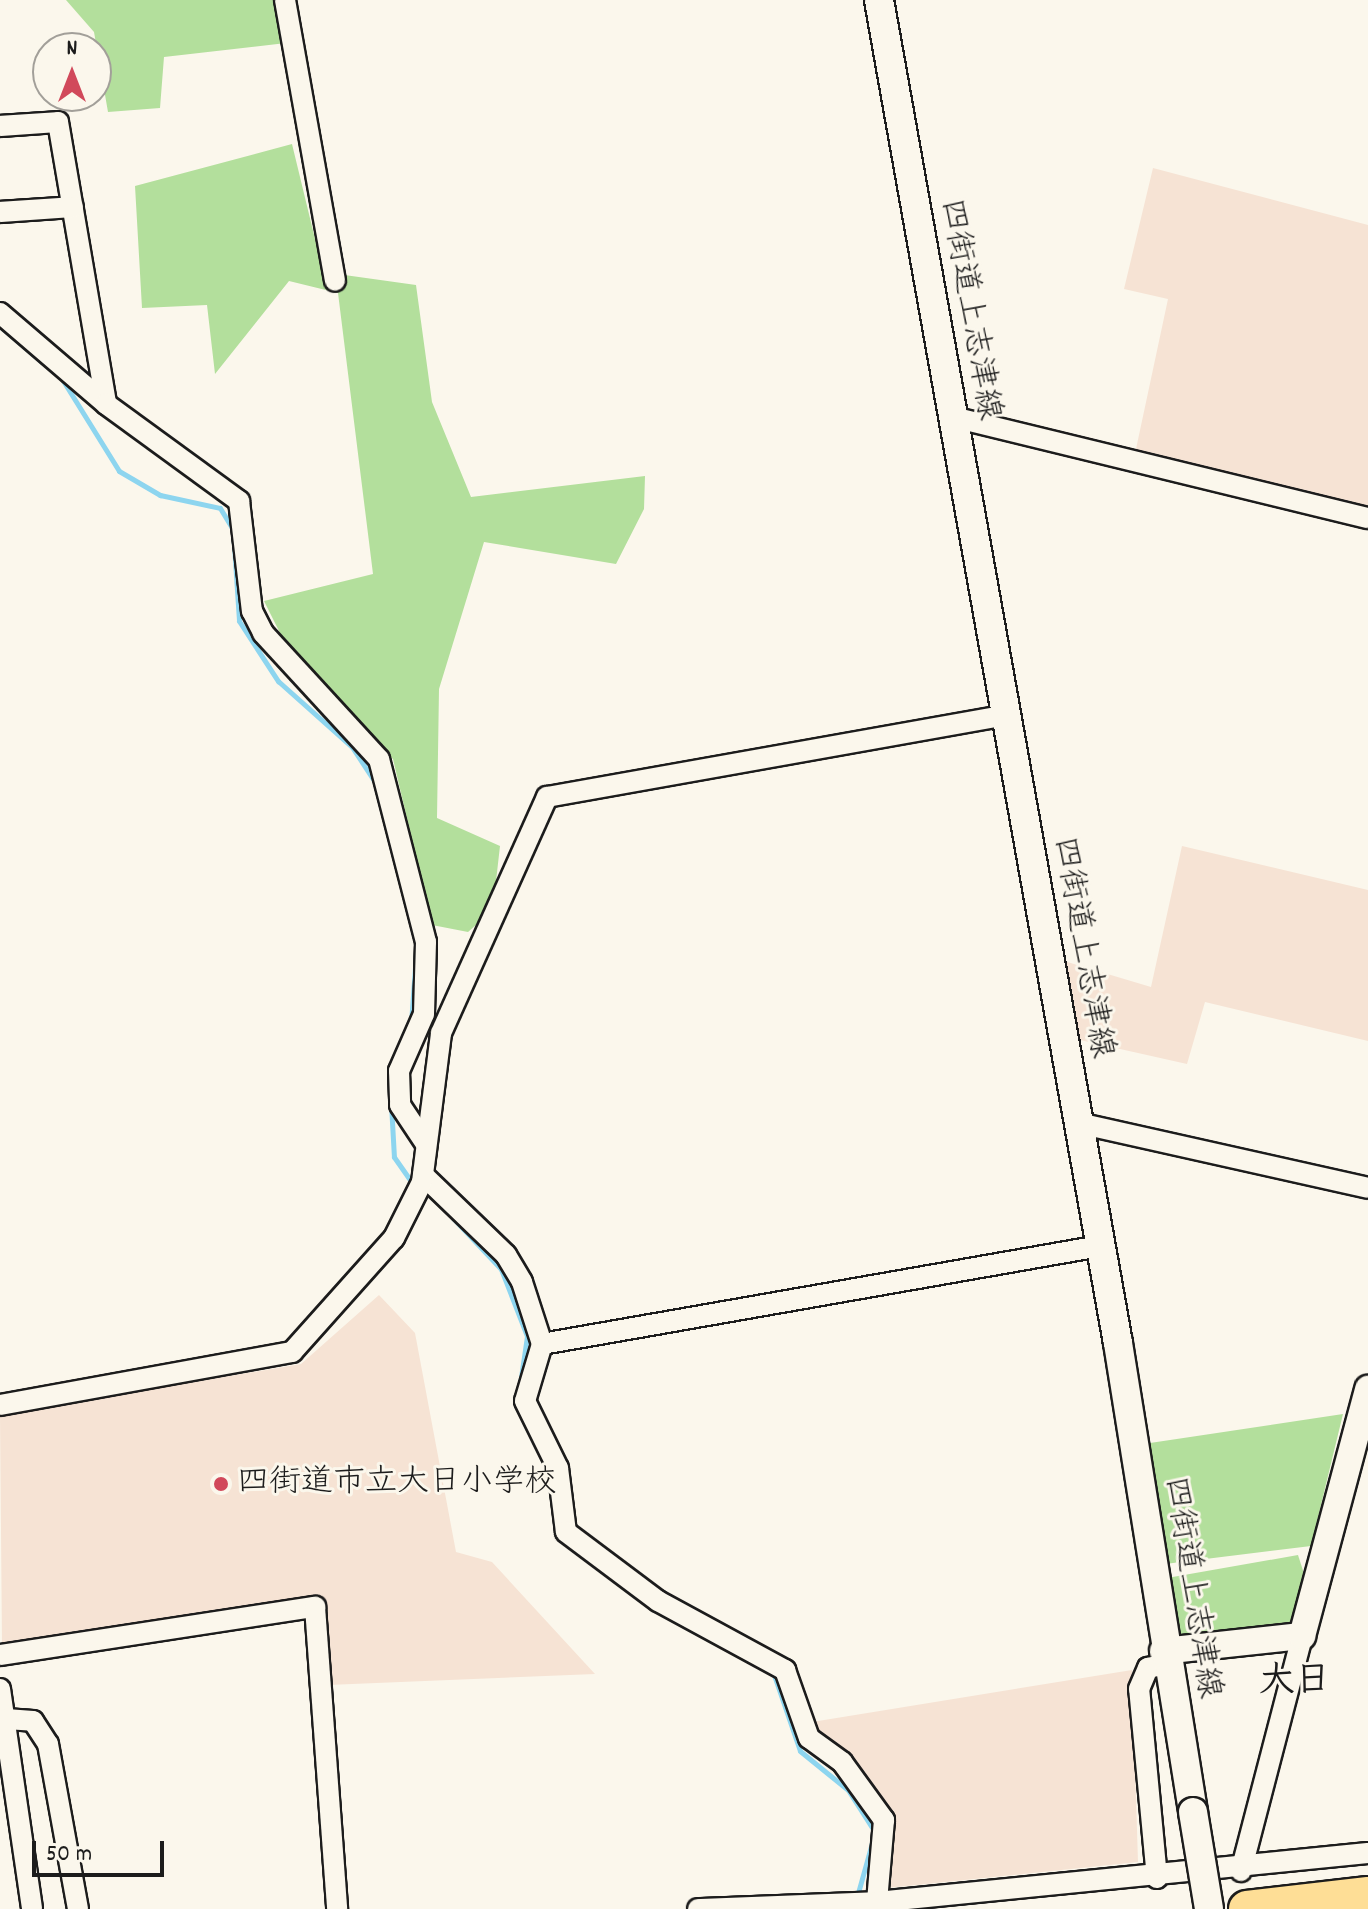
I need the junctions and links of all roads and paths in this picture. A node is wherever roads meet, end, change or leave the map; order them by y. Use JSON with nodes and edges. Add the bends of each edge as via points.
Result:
{"nodes":[{"id":1,"x":285,"y":0,"type":"edge"},
{"id":2,"x":879,"y":0,"type":"edge"},
{"id":3,"x":0,"y":126,"type":"edge"},
{"id":4,"x":73,"y":207,"type":"junction"},
{"id":5,"x":0,"y":212,"type":"edge"},
{"id":6,"x":335,"y":281,"type":"dead end"},
{"id":7,"x":0,"y":313,"type":"edge"},
{"id":8,"x":106,"y":404,"type":"junction"},
{"id":9,"x":953,"y":417,"type":"junction"},
{"id":10,"x":1368,"y":518,"type":"edge"},
{"id":11,"x":1006,"y":715,"type":"junction"},
{"id":12,"x":1078,"y":1123,"type":"junction"},
{"id":13,"x":426,"y":1144,"type":"junction"},
{"id":14,"x":422,"y":1178,"type":"junction"},
{"id":15,"x":1368,"y":1188,"type":"edge"},
{"id":16,"x":1100,"y":1246,"type":"junction"},
{"id":17,"x":542,"y":1344,"type":"junction"},
{"id":18,"x":1368,"y":1389,"type":"edge"},
{"id":19,"x":0,"y":1405,"type":"edge"},
{"id":20,"x":1302,"y":1636,"type":"junction"},
{"id":21,"x":0,"y":1655,"type":"edge"},
{"id":22,"x":1164,"y":1658,"type":"junction"},
{"id":23,"x":0,"y":1689,"type":"edge"},
{"id":24,"x":6,"y":1719,"type":"junction"},
{"id":25,"x":1368,"y":1853,"type":"edge"},
{"id":26,"x":1241,"y":1871,"type":"junction"},
{"id":27,"x":1157,"y":1878,"type":"junction"},
{"id":28,"x":1368,"y":1895,"type":"edge"},
{"id":29,"x":877,"y":1902,"type":"junction"},
{"id":30,"x":32,"y":1905,"type":"edge"},
{"id":31,"x":78,"y":1909,"type":"edge"},
{"id":32,"x":337,"y":1909,"type":"edge"},
{"id":33,"x":698,"y":1909,"type":"edge"},
{"id":34,"x":1209,"y":1909,"type":"edge"},
{"id":35,"x":1247,"y":1909,"type":"edge"}],
"edges":[{"from":1,"to":6,"type":"street"},
{"from":2,"to":9,"type":"main road","name":"四街道上志津線"},
{"from":3,"to":4,"type":"street","via":[[58,122]]},
{"from":4,"to":5,"type":"street"},
{"from":4,"to":8,"type":"street"},
{"from":7,"to":8,"type":"street"},
{"from":8,"to":13,"type":"street","via":[[239,501],[252,611],[263,633],[379,759],[426,942],[424,1014],[399,1071],[400,1105]]},
{"from":9,"to":10,"type":"street"},
{"from":9,"to":11,"type":"main road","name":"四街道上志津線"},
{"from":11,"to":12,"type":"main road","name":"四街道上志津線"},
{"from":11,"to":13,"type":"street","via":[[547,797],[441,1033]]},
{"from":12,"to":15,"type":"street"},
{"from":12,"to":16,"type":"main road","name":"四街道上志津線"},
{"from":13,"to":14,"type":"street"},
{"from":14,"to":17,"type":"street","via":[[506,1255]]},
{"from":14,"to":19,"type":"street","via":[[394,1238],[292,1352]]},
{"from":16,"to":17,"type":"street"},
{"from":16,"to":22,"type":"main road","name":"四街道上志津線"},
{"from":17,"to":29,"type":"street","via":[[525,1401],[558,1468],[566,1532],[658,1601],[785,1670],[809,1738],[842,1762],[884,1820]]},
{"from":18,"to":20,"type":"street"},
{"from":20,"to":22,"type":"street"},
{"from":20,"to":26,"type":"street"},
{"from":21,"to":32,"type":"street","via":[[315,1607]]},
{"from":22,"to":27,"type":"street","via":[[1148,1668],[1139,1689]]},
{"from":22,"to":34,"type":"main road","name":"四街道上志津線","bridge":true},
{"from":23,"to":24,"type":"street"},
{"from":24,"to":30,"type":"street"},
{"from":24,"to":31,"type":"street","via":[[33,1721],[48,1744]]},
{"from":25,"to":26,"type":"street"},
{"from":26,"to":27,"type":"street"},
{"from":27,"to":29,"type":"street"},
{"from":28,"to":35,"type":"highway"},
{"from":29,"to":33,"type":"street"}]}
